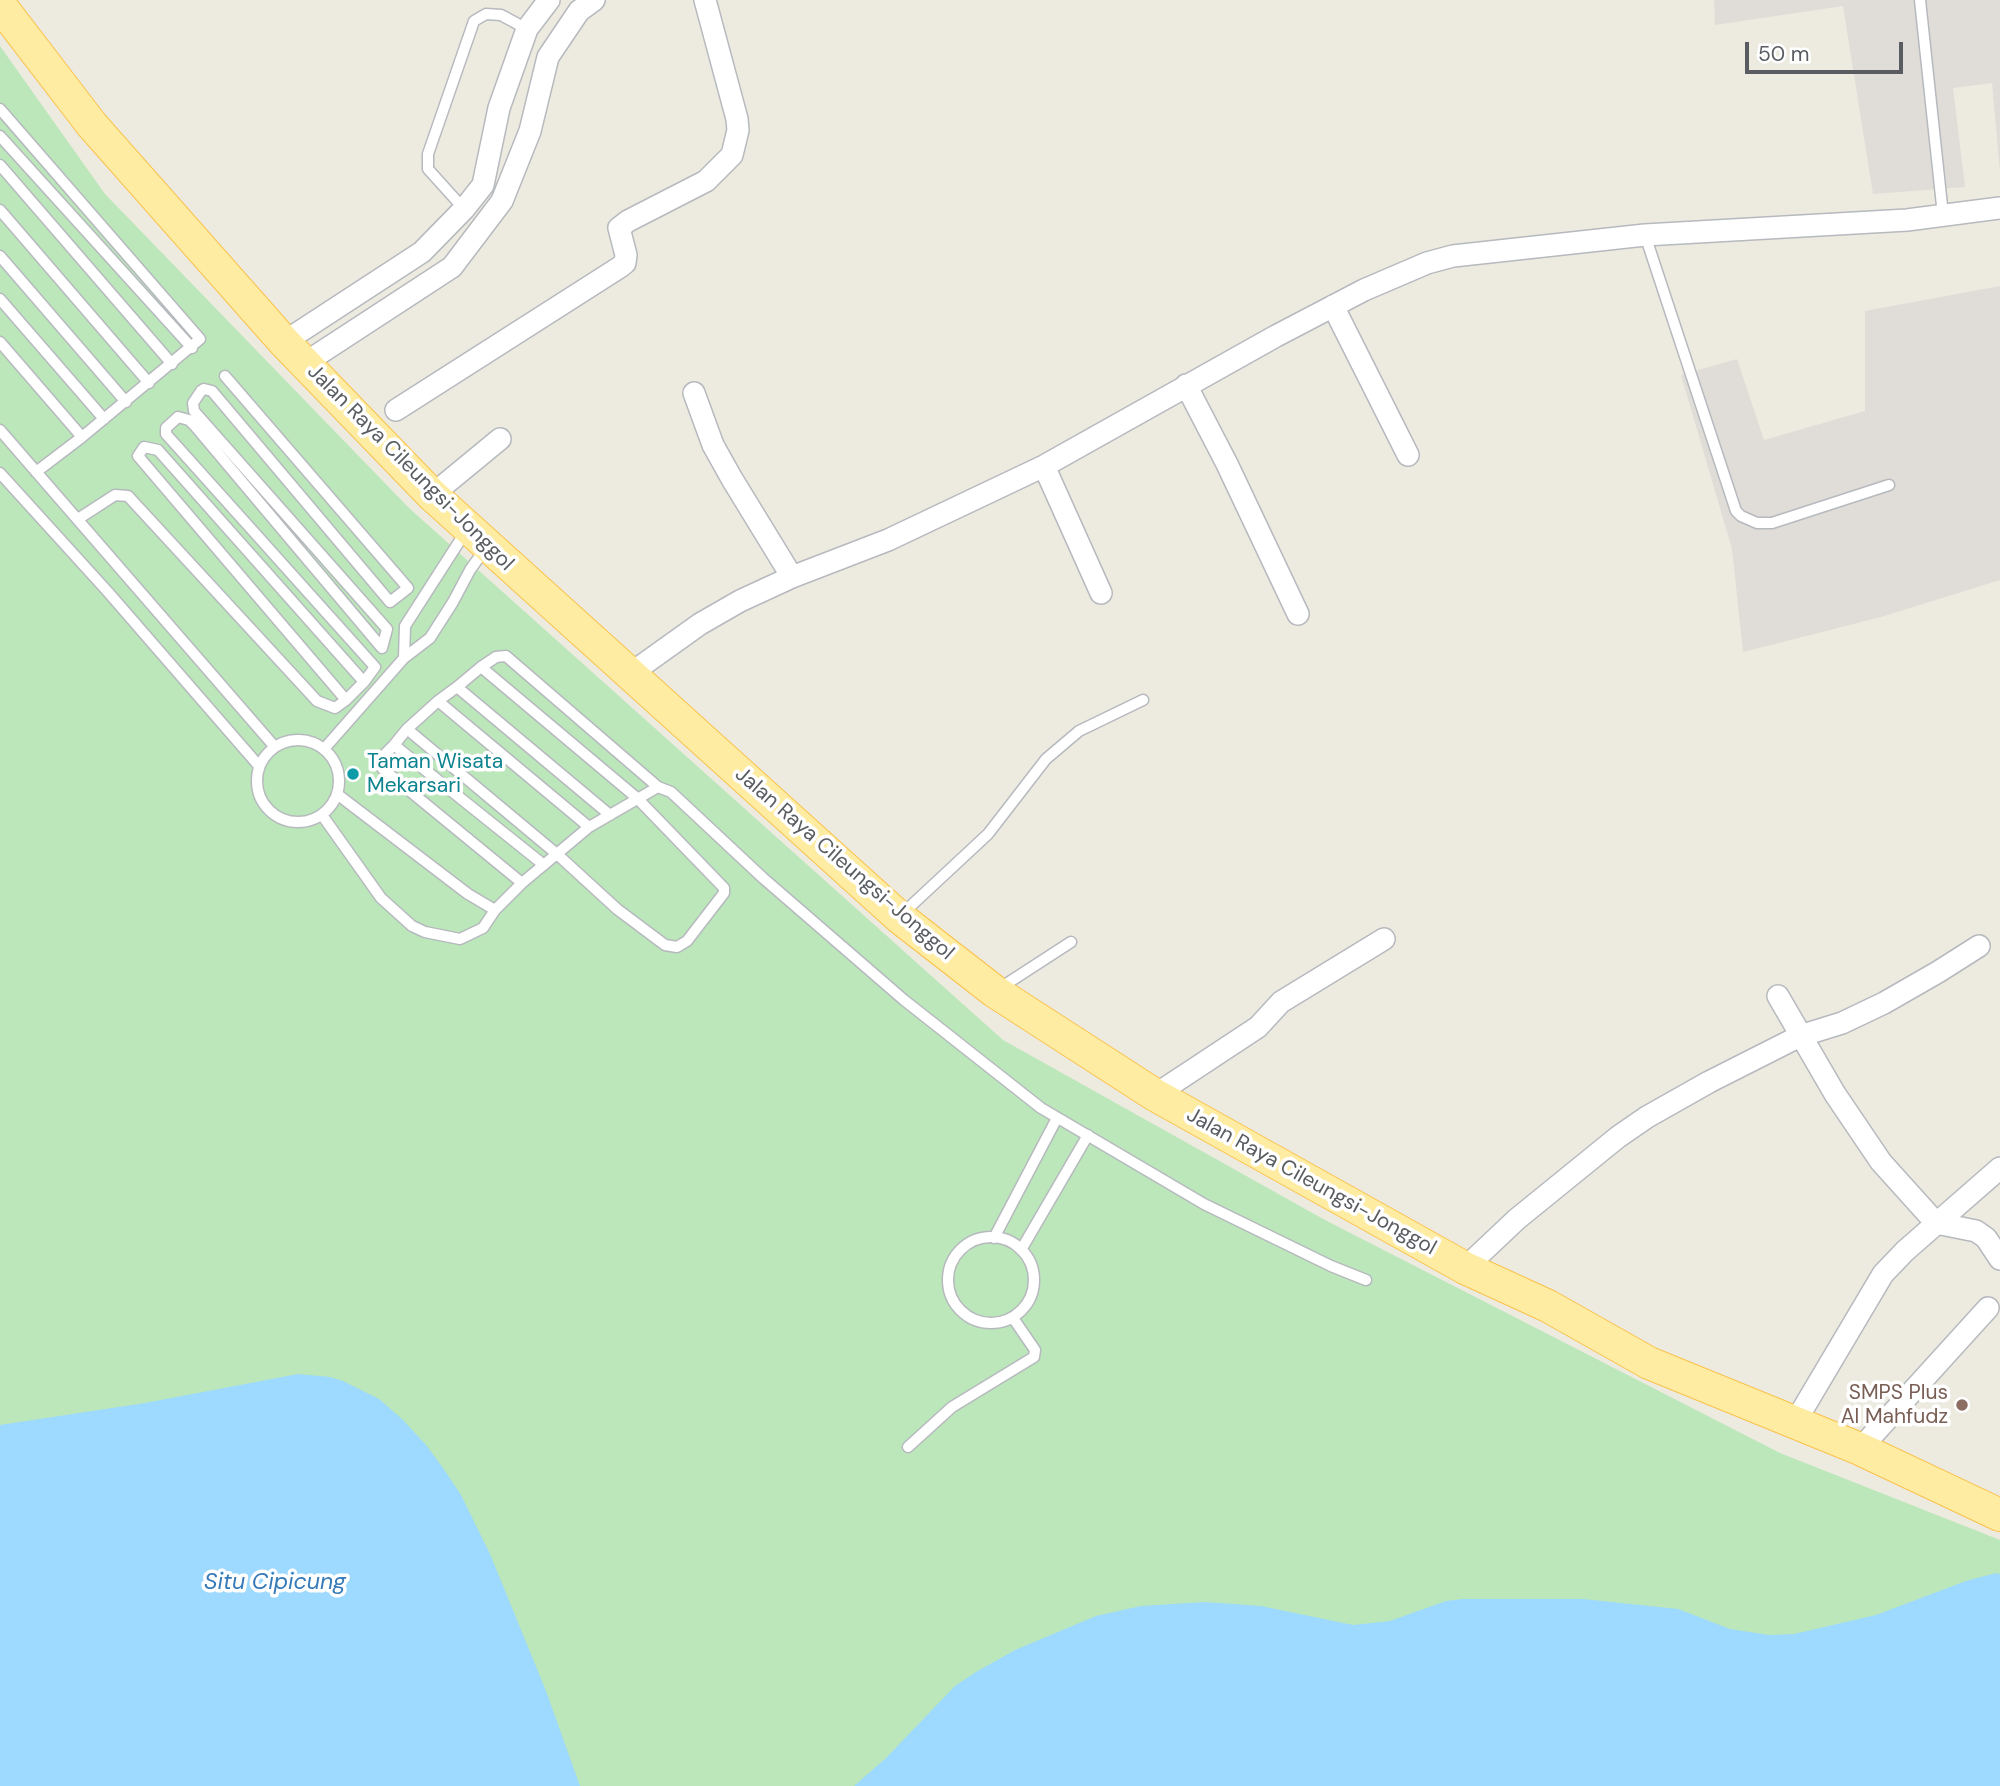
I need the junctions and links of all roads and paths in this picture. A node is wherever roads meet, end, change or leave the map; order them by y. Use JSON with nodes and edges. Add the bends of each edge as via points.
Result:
{"nodes":[{"id":1,"x":549,"y":0,"type":"edge"},
{"id":2,"x":594,"y":0,"type":"edge"},
{"id":3,"x":705,"y":0,"type":"edge"},
{"id":4,"x":1920,"y":0,"type":"edge"},
{"id":5,"x":0,"y":5,"type":"edge"},
{"id":6,"x":527,"y":29,"type":"junction"},
{"id":7,"x":0,"y":109,"type":"edge"},
{"id":8,"x":0,"y":136,"type":"edge"},
{"id":9,"x":0,"y":165,"type":"edge"},
{"id":10,"x":2000,"y":208,"type":"edge"},
{"id":11,"x":464,"y":209,"type":"junction"},
{"id":12,"x":0,"y":210,"type":"edge"},
{"id":13,"x":1943,"y":215,"type":"junction"},
{"id":14,"x":1644,"y":235,"type":"junction"},
{"id":15,"x":0,"y":256,"type":"edge"},
{"id":16,"x":0,"y":299,"type":"edge"},
{"id":17,"x":1333,"y":306,"type":"junction"},
{"id":18,"x":0,"y":342,"type":"edge"},
{"id":19,"x":192,"y":348,"type":"junction"},
{"id":20,"x":295,"y":353,"type":"junction"},
{"id":21,"x":172,"y":364,"type":"junction"},
{"id":22,"x":225,"y":376,"type":"dead end"},
{"id":23,"x":149,"y":383,"type":"junction"},
{"id":24,"x":1185,"y":385,"type":"junction"},
{"id":25,"x":694,"y":393,"type":"dead end"},
{"id":26,"x":126,"y":402,"type":"junction"},
{"id":27,"x":396,"y":410,"type":"dead end"},
{"id":28,"x":104,"y":419,"type":"junction"},
{"id":29,"x":0,"y":430,"type":"edge"},
{"id":30,"x":82,"y":437,"type":"junction"},
{"id":31,"x":500,"y":439,"type":"dead end"},
{"id":32,"x":1408,"y":455,"type":"dead end"},
{"id":33,"x":1044,"y":466,"type":"junction"},
{"id":34,"x":36,"y":471,"type":"junction"},
{"id":35,"x":0,"y":473,"type":"edge"},
{"id":36,"x":1889,"y":485,"type":"dead end"},
{"id":37,"x":432,"y":495,"type":"junction"},
{"id":38,"x":78,"y":519,"type":"junction"},
{"id":39,"x":477,"y":538,"type":"junction"},
{"id":40,"x":792,"y":577,"type":"junction"},
{"id":41,"x":1101,"y":593,"type":"dead end"},
{"id":42,"x":390,"y":602,"type":"junction"},
{"id":43,"x":1298,"y":614,"type":"dead end"},
{"id":44,"x":387,"y":629,"type":"junction"},
{"id":45,"x":382,"y":648,"type":"junction"},
{"id":46,"x":404,"y":658,"type":"junction"},
{"id":47,"x":375,"y":667,"type":"junction"},
{"id":48,"x":481,"y":667,"type":"junction"},
{"id":49,"x":629,"y":674,"type":"junction"},
{"id":50,"x":364,"y":682,"type":"junction"},
{"id":51,"x":457,"y":687,"type":"junction"},
{"id":52,"x":346,"y":700,"type":"junction"},
{"id":53,"x":438,"y":701,"type":"junction"},
{"id":54,"x":1143,"y":701,"type":"dead end"},
{"id":55,"x":407,"y":729,"type":"junction"},
{"id":56,"x":394,"y":745,"type":"junction"},
{"id":57,"x":274,"y":746,"type":"junction"},
{"id":58,"x":324,"y":749,"type":"junction"},
{"id":59,"x":258,"y":766,"type":"junction"},
{"id":60,"x":659,"y":787,"type":"junction"},
{"id":61,"x":337,"y":794,"type":"junction"},
{"id":62,"x":637,"y":798,"type":"junction"},
{"id":63,"x":322,"y":815,"type":"junction"},
{"id":64,"x":610,"y":815,"type":"junction"},
{"id":65,"x":589,"y":827,"type":"junction"},
{"id":66,"x":558,"y":855,"type":"junction"},
{"id":67,"x":544,"y":865,"type":"junction"},
{"id":68,"x":522,"y":883,"type":"junction"},
{"id":69,"x":495,"y":911,"type":"junction"},
{"id":70,"x":899,"y":917,"type":"junction"},
{"id":71,"x":1384,"y":939,"type":"dead end"},
{"id":72,"x":1072,"y":942,"type":"dead end"},
{"id":73,"x":1979,"y":946,"type":"dead end"},
{"id":74,"x":994,"y":991,"type":"junction"},
{"id":75,"x":1778,"y":996,"type":"dead end"},
{"id":76,"x":1800,"y":1036,"type":"junction"},
{"id":77,"x":1155,"y":1095,"type":"junction"},
{"id":78,"x":1057,"y":1118,"type":"junction"},
{"id":79,"x":1087,"y":1135,"type":"junction"},
{"id":80,"x":2000,"y":1168,"type":"edge"},
{"id":81,"x":1936,"y":1223,"type":"junction"},
{"id":82,"x":994,"y":1238,"type":"junction"},
{"id":83,"x":1021,"y":1250,"type":"junction"},
{"id":84,"x":2000,"y":1259,"type":"edge"},
{"id":85,"x":1465,"y":1268,"type":"junction"},
{"id":86,"x":1366,"y":1280,"type":"dead end"},
{"id":87,"x":1988,"y":1308,"type":"dead end"},
{"id":88,"x":1013,"y":1318,"type":"junction"},
{"id":89,"x":1794,"y":1424,"type":"junction"},
{"id":90,"x":908,"y":1447,"type":"dead end"},
{"id":91,"x":1860,"y":1449,"type":"junction"},
{"id":92,"x":2000,"y":1515,"type":"edge"}],
"edges":[{"from":1,"to":6,"type":"street"},
{"from":2,"to":20,"type":"street","via":[[579,11],[548,57],[530,131],[502,201],[452,267]]},
{"from":3,"to":27,"type":"street","via":[[737,119],[732,155],[706,181],[619,228],[626,256],[620,267]]},
{"from":4,"to":13,"type":"lane"},
{"from":5,"to":20,"type":"main road","name":"Jalan Raya Cileungsi-Jonggol","via":[[92,125]]},
{"from":6,"to":11,"type":"street","via":[[499,108],[483,185]]},
{"from":6,"to":11,"type":"lane","via":[[501,15],[486,14],[474,21],[428,155],[428,169]]},
{"from":7,"to":19,"type":"lane","via":[[199,337]]},
{"from":8,"to":19,"type":"lane"},
{"from":9,"to":21,"type":"lane"},
{"from":10,"to":13,"type":"street"},
{"from":11,"to":20,"type":"street","via":[[422,252]]},
{"from":12,"to":23,"type":"lane"},
{"from":13,"to":14,"type":"street"},
{"from":14,"to":17,"type":"street","via":[[1453,256],[1404,272]]},
{"from":14,"to":36,"type":"lane","via":[[1736,512],[1757,523],[1772,523]]},
{"from":15,"to":26,"type":"lane"},
{"from":16,"to":28,"type":"lane"},
{"from":17,"to":24,"type":"street"},
{"from":17,"to":32,"type":"street"},
{"from":18,"to":30,"type":"lane"},
{"from":19,"to":21,"type":"lane"},
{"from":20,"to":37,"type":"main road","name":"Jalan Raya Cileungsi-Jonggol"},
{"from":21,"to":23,"type":"lane"},
{"from":22,"to":42,"type":"lane","via":[[408,588]]},
{"from":23,"to":26,"type":"lane"},
{"from":24,"to":33,"type":"street"},
{"from":24,"to":43,"type":"street"},
{"from":25,"to":40,"type":"street","via":[[713,445]]},
{"from":26,"to":28,"type":"lane"},
{"from":28,"to":30,"type":"lane"},
{"from":29,"to":34,"type":"lane"},
{"from":30,"to":34,"type":"lane"},
{"from":31,"to":37,"type":"street"},
{"from":33,"to":40,"type":"street","via":[[888,540]]},
{"from":33,"to":41,"type":"street"},
{"from":34,"to":38,"type":"lane"},
{"from":35,"to":59,"type":"lane"},
{"from":37,"to":39,"type":"main road","name":"Jalan Raya Cileungsi-Jonggol"},
{"from":38,"to":52,"type":"lane","via":[[115,495],[128,496],[317,701],[335,708]]},
{"from":38,"to":57,"type":"lane"},
{"from":39,"to":46,"type":"lane","via":[[470,570],[453,602],[430,638]]},
{"from":39,"to":46,"type":"lane","via":[[405,626]]},
{"from":39,"to":49,"type":"main road","name":"Jalan Raya Cileungsi-Jonggol"},
{"from":40,"to":49,"type":"street","via":[[700,624]]},
{"from":42,"to":44,"type":"lane"},
{"from":42,"to":44,"type":"lane","via":[[212,391],[201,391],[193,403],[194,411]]},
{"from":44,"to":45,"type":"lane"},
{"from":45,"to":47,"type":"lane"},
{"from":45,"to":47,"type":"lane","via":[[195,426],[176,418],[166,434]]},
{"from":46,"to":58,"type":"lane"},
{"from":47,"to":50,"type":"lane"},
{"from":48,"to":51,"type":"lane"},
{"from":48,"to":60,"type":"lane","via":[[506,656]]},
{"from":48,"to":62,"type":"lane"},
{"from":49,"to":70,"type":"main road","name":"Jalan Raya Cileungsi-Jonggol"},
{"from":50,"to":52,"type":"lane"},
{"from":50,"to":52,"type":"lane","via":[[158,450],[141,448],[140,461]]},
{"from":51,"to":53,"type":"lane"},
{"from":51,"to":64,"type":"lane"},
{"from":53,"to":55,"type":"lane"},
{"from":53,"to":65,"type":"lane"},
{"from":54,"to":70,"type":"lane","via":[[1079,731],[1046,758],[988,834]]},
{"from":55,"to":56,"type":"lane"},
{"from":55,"to":66,"type":"lane"},
{"from":56,"to":67,"type":"lane"},
{"from":56,"to":68,"type":"lane","via":[[378,761],[383,769]]},
{"from":57,"to":58,"type":"lane","via":[[302,740]]},
{"from":57,"to":59,"type":"lane"},
{"from":58,"to":61,"type":"lane","via":[[337,766]]},
{"from":59,"to":63,"type":"lane","via":[[259,794],[274,815],[298,822]]},
{"from":60,"to":62,"type":"lane"},
{"from":60,"to":78,"type":"lane","via":[[671,792],[762,878],[904,1000]]},
{"from":61,"to":63,"type":"lane"},
{"from":61,"to":69,"type":"lane"},
{"from":62,"to":64,"type":"lane"},
{"from":62,"to":66,"type":"lane","via":[[724,888],[684,944],[665,944],[617,909]]},
{"from":63,"to":69,"type":"lane","via":[[381,898],[412,926],[460,939],[483,929]]},
{"from":64,"to":65,"type":"lane"},
{"from":65,"to":66,"type":"lane"},
{"from":66,"to":67,"type":"lane"},
{"from":67,"to":68,"type":"lane"},
{"from":68,"to":69,"type":"lane"},
{"from":70,"to":74,"type":"main road","name":"Jalan Raya Cileungsi-Jonggol"},
{"from":71,"to":77,"type":"street","via":[[1281,1002],[1258,1027]]},
{"from":72,"to":74,"type":"lane"},
{"from":73,"to":76,"type":"street","via":[[1884,1003]]},
{"from":74,"to":77,"type":"main road","name":"Jalan Raya Cileungsi-Jonggol"},
{"from":75,"to":76,"type":"street"},
{"from":76,"to":81,"type":"street","via":[[1864,1139]]},
{"from":76,"to":85,"type":"street","via":[[1709,1082],[1618,1137]]},
{"from":77,"to":85,"type":"main road","name":"Jalan Raya Cileungsi-Jonggol"},
{"from":78,"to":79,"type":"lane"},
{"from":78,"to":82,"type":"lane"},
{"from":79,"to":83,"type":"lane"},
{"from":79,"to":86,"type":"lane","via":[[1204,1204]]},
{"from":80,"to":81,"type":"street"},
{"from":81,"to":84,"type":"street","via":[[1976,1231]]},
{"from":81,"to":89,"type":"street","via":[[1884,1274]]},
{"from":82,"to":83,"type":"lane"},
{"from":82,"to":88,"type":"lane","via":[[961,1249],[950,1268],[949,1290],[955,1304],[972,1319],[994,1323]]},
{"from":83,"to":88,"type":"lane","via":[[1032,1267],[1034,1285],[1027,1303]]},
{"from":85,"to":89,"type":"main road","name":"Jalan Raya Cileungsi-Jonggol","via":[[1548,1306],[1648,1363]]},
{"from":87,"to":91,"type":"street"},
{"from":88,"to":90,"type":"lane","via":[[1035,1350],[1034,1357],[952,1407]]},
{"from":89,"to":91,"type":"main road","name":"Jalan Raya Cileungsi-Jonggol"},
{"from":91,"to":92,"type":"main road","name":"Jalan Raya Cileungsi-Jonggol"}]}
